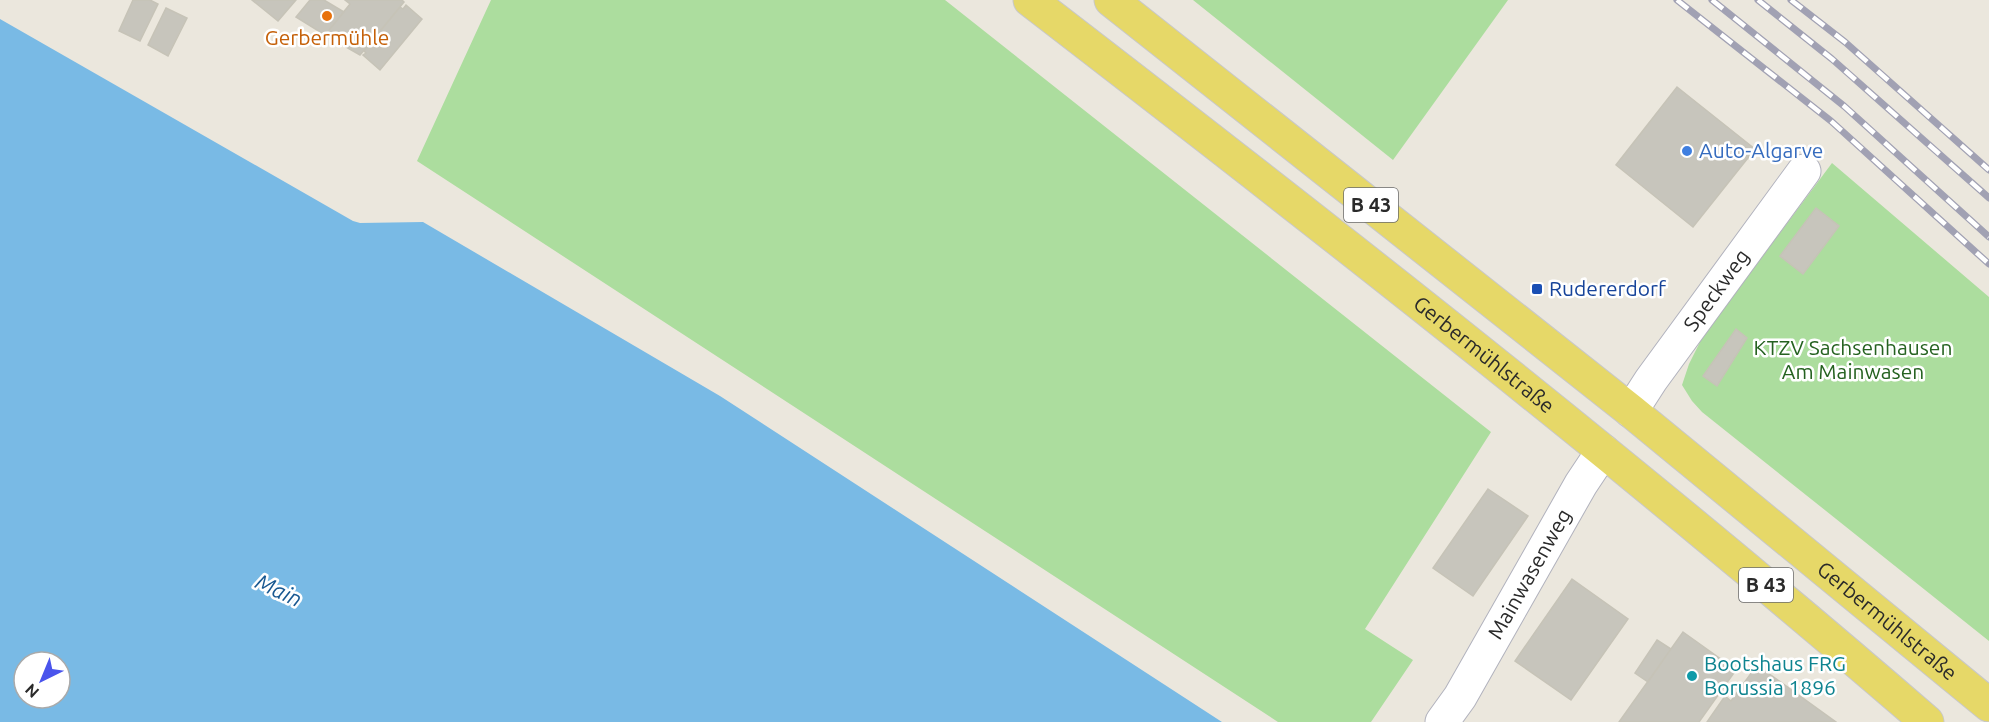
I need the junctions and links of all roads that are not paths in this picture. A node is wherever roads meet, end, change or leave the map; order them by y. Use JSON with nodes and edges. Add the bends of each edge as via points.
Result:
{"nodes":[{"id":1,"x":1030,"y":0,"type":"edge"},
{"id":2,"x":1111,"y":0,"type":"edge"},
{"id":3,"x":1804,"y":171,"type":"dead end"},
{"id":4,"x":1631,"y":411,"type":"junction"},
{"id":5,"x":1603,"y":451,"type":"junction"},
{"id":6,"x":1989,"y":705,"type":"edge"},
{"id":7,"x":1460,"y":714,"type":"edge"},
{"id":8,"x":1927,"y":722,"type":"edge"}],
"edges":[{"from":1,"to":5,"type":"main road","name":"Gerbermühlstraße","number":"B 43"},
{"from":2,"to":4,"type":"main road","name":"Gerbermühlstraße","number":"B 43"},
{"from":3,"to":4,"type":"lane","name":"Speckweg"},
{"from":4,"to":5,"type":"main road"},
{"from":4,"to":6,"type":"main road","name":"Gerbermühlstraße","number":"B 43"},
{"from":5,"to":7,"type":"lane","name":"Mainwasenweg","via":[[1581,484]]},
{"from":5,"to":8,"type":"main road","name":"Gerbermühlstraße","number":"B 43"}]}
